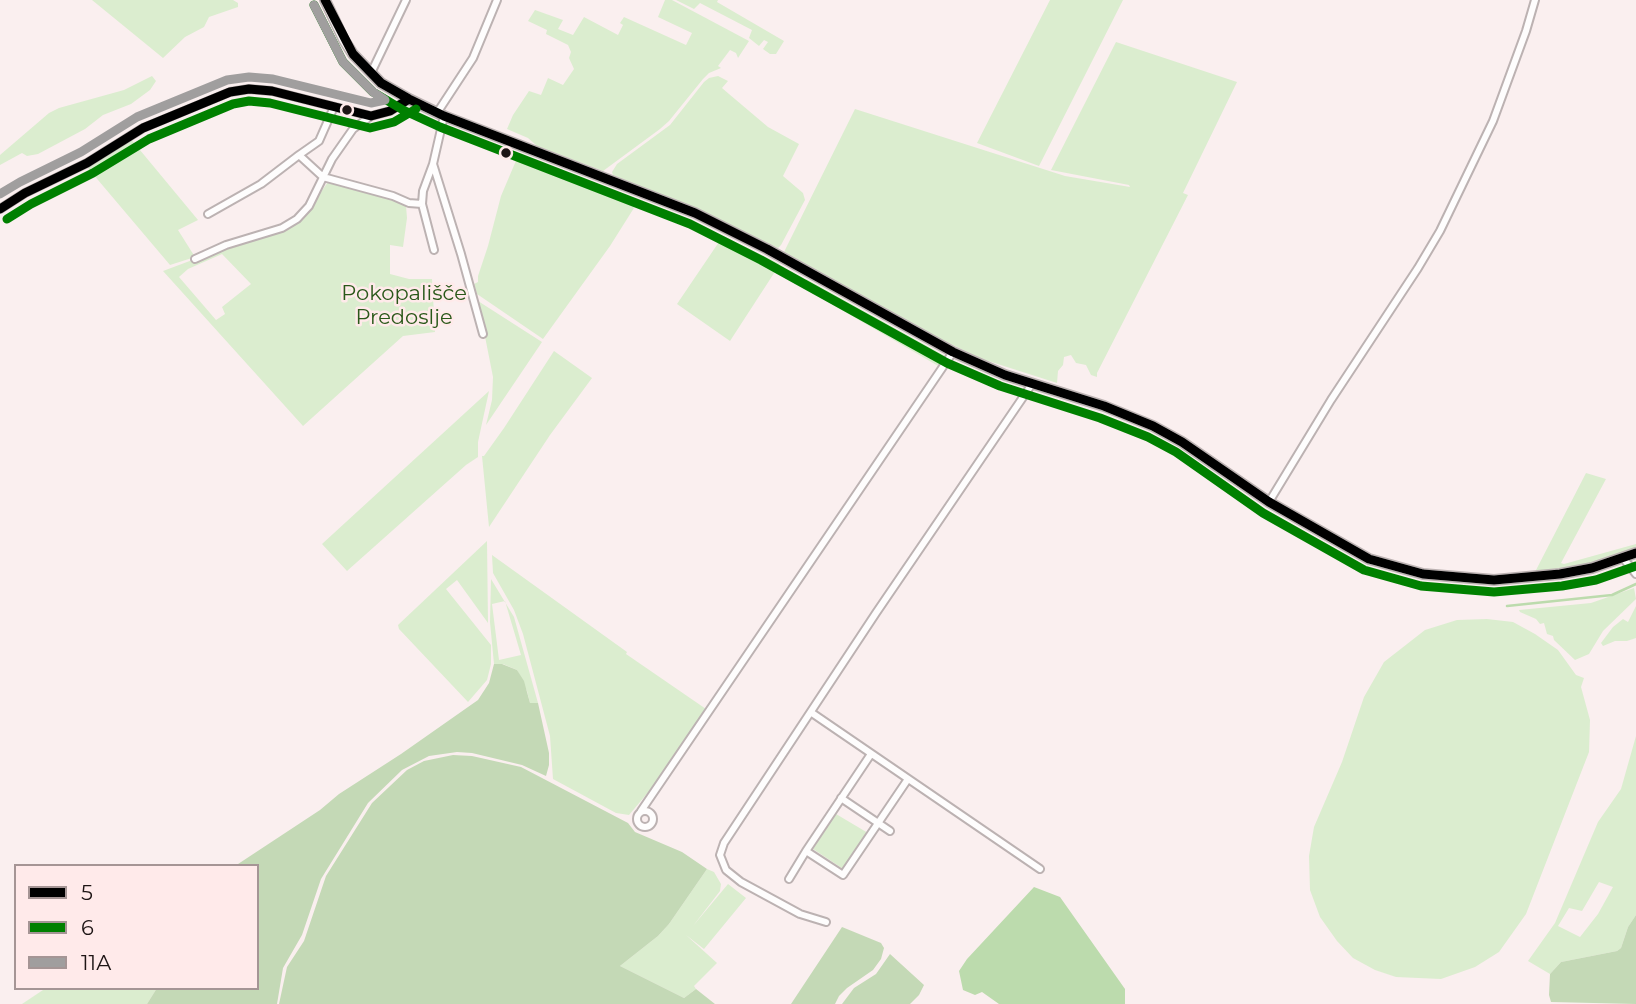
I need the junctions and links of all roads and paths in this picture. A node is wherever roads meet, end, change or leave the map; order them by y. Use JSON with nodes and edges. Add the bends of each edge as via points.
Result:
{"nodes":[{"id":1,"x":325,"y":0,"type":"edge"},
{"id":2,"x":406,"y":0,"type":"edge"},
{"id":3,"x":497,"y":0,"type":"edge"},
{"id":4,"x":1535,"y":0,"type":"edge"},
{"id":5,"x":370,"y":73,"type":"junction"},
{"id":6,"x":409,"y":99,"type":"junction"},
{"id":7,"x":334,"y":107,"type":"junction"},
{"id":8,"x":441,"y":114,"type":"junction"},
{"id":9,"x":371,"y":116,"type":"junction"},
{"id":10,"x":299,"y":155,"type":"junction"},
{"id":11,"x":433,"y":164,"type":"junction"},
{"id":12,"x":323,"y":177,"type":"junction"},
{"id":13,"x":422,"y":204,"type":"junction"},
{"id":14,"x":0,"y":209,"type":"edge"},
{"id":15,"x":208,"y":214,"type":"dead end"},
{"id":16,"x":435,"y":250,"type":"dead end"},
{"id":17,"x":195,"y":259,"type":"dead end"},
{"id":18,"x":483,"y":334,"type":"dead end"},
{"id":19,"x":953,"y":352,"type":"junction"},
{"id":20,"x":1032,"y":384,"type":"junction"},
{"id":21,"x":1269,"y":502,"type":"junction"},
{"id":22,"x":1636,"y":553,"type":"edge"},
{"id":23,"x":1623,"y":558,"type":"junction"},
{"id":24,"x":1636,"y":574,"type":"edge"},
{"id":25,"x":812,"y":713,"type":"junction"},
{"id":26,"x":871,"y":754,"type":"junction"},
{"id":27,"x":908,"y":779,"type":"junction"},
{"id":28,"x":653,"y":793,"type":"junction"},
{"id":29,"x":841,"y":798,"type":"junction"},
{"id":30,"x":641,"y":811,"type":"junction"},
{"id":31,"x":650,"y":813,"type":"junction"},
{"id":32,"x":878,"y":823,"type":"junction"},
{"id":33,"x":890,"y":831,"type":"dead end"},
{"id":34,"x":806,"y":852,"type":"junction"},
{"id":35,"x":1040,"y":869,"type":"dead end"},
{"id":36,"x":789,"y":879,"type":"dead end"},
{"id":37,"x":826,"y":922,"type":"dead end"}],
"edges":[{"from":1,"to":5,"type":"street","via":[[344,40]]},
{"from":2,"to":5,"type":"street"},
{"from":3,"to":8,"type":"street","via":[[473,58]]},
{"from":4,"to":21,"type":"street","via":[[1493,121],[1440,231]]},
{"from":5,"to":6,"type":"street"},
{"from":6,"to":8,"type":"street"},
{"from":6,"to":9,"type":"street"},
{"from":7,"to":9,"type":"street"},
{"from":7,"to":10,"type":"street","via":[[318,141]]},
{"from":7,"to":14,"type":"street","via":[[260,89],[219,95],[143,128]]},
{"from":8,"to":11,"type":"street"},
{"from":8,"to":19,"type":"street","via":[[695,213]]},
{"from":9,"to":12,"type":"street","via":[[331,159]]},
{"from":10,"to":12,"type":"street"},
{"from":10,"to":15,"type":"street","via":[[261,184]]},
{"from":11,"to":13,"type":"street"},
{"from":11,"to":18,"type":"street"},
{"from":12,"to":13,"type":"street"},
{"from":12,"to":17,"type":"street","via":[[297,219]]},
{"from":13,"to":16,"type":"street"},
{"from":19,"to":20,"type":"street"},
{"from":19,"to":28,"type":"street"},
{"from":20,"to":21,"type":"street","via":[[1153,426]]},
{"from":20,"to":25,"type":"street"},
{"from":21,"to":23,"type":"street","via":[[1369,559],[1442,577],[1494,580],[1569,572]]},
{"from":22,"to":23,"type":"street"},
{"from":23,"to":24,"type":"street"},
{"from":25,"to":26,"type":"street"},
{"from":25,"to":37,"type":"street","via":[[724,842],[720,855],[726,870],[741,882],[800,914]]},
{"from":26,"to":27,"type":"street"},
{"from":26,"to":29,"type":"street"},
{"from":27,"to":32,"type":"street"},
{"from":27,"to":35,"type":"street"},
{"from":28,"to":30,"type":"street"},
{"from":28,"to":31,"type":"street"},
{"from":29,"to":32,"type":"street"},
{"from":29,"to":34,"type":"street"},
{"from":30,"to":31,"type":"street"},
{"from":30,"to":31,"type":"street","via":[[636,820],[645,827],[653,821]]},
{"from":32,"to":33,"type":"street"},
{"from":32,"to":34,"type":"street","via":[[844,875]]},
{"from":34,"to":36,"type":"street"}]}
